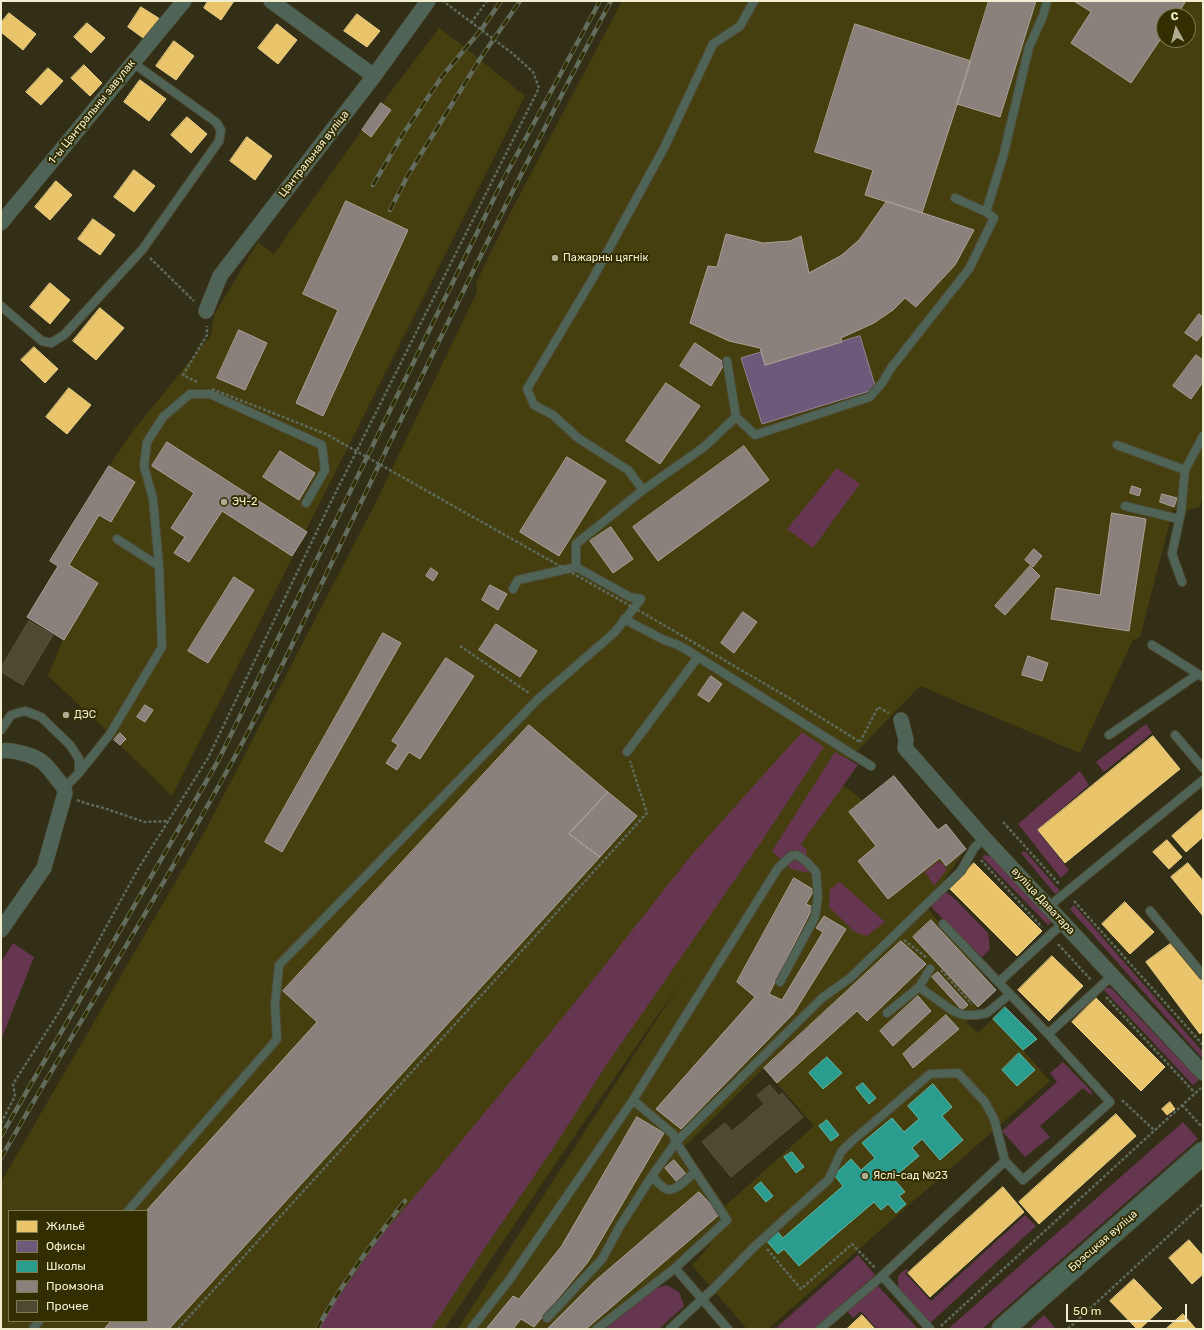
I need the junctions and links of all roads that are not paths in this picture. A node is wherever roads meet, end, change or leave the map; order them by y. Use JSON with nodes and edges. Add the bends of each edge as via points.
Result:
{"nodes":[{"id":1,"x":184,"y":1,"type":"edge"},
{"id":2,"x":271,"y":1,"type":"edge"},
{"id":3,"x":428,"y":1,"type":"edge"},
{"id":4,"x":754,"y":1,"type":"edge"},
{"id":5,"x":1048,"y":1,"type":"edge"},
{"id":6,"x":133,"y":63,"type":"junction"},
{"id":7,"x":374,"y":76,"type":"junction"},
{"id":8,"x":955,"y":198,"type":"dead end"},
{"id":9,"x":986,"y":212,"type":"junction"},
{"id":10,"x":1,"y":223,"type":"edge"},
{"id":11,"x":1,"y":306,"type":"edge"},
{"id":12,"x":206,"y":311,"type":"road end"},
{"id":13,"x":727,"y":361,"type":"dead end"},
{"id":14,"x":736,"y":417,"type":"junction"},
{"id":15,"x":1203,"y":436,"type":"edge"},
{"id":16,"x":1117,"y":445,"type":"dead end"},
{"id":17,"x":1185,"y":470,"type":"junction"},
{"id":18,"x":643,"y":490,"type":"junction"},
{"id":19,"x":306,"y":503,"type":"dead end"},
{"id":20,"x":1125,"y":506,"type":"dead end"},
{"id":21,"x":1179,"y":519,"type":"junction"},
{"id":22,"x":117,"y":539,"type":"dead end"},
{"id":23,"x":159,"y":566,"type":"junction"},
{"id":24,"x":576,"y":566,"type":"junction"},
{"id":25,"x":1182,"y":582,"type":"dead end"},
{"id":26,"x":513,"y":589,"type":"dead end"},
{"id":27,"x":624,"y":619,"type":"junction"},
{"id":28,"x":1152,"y":645,"type":"dead end"},
{"id":29,"x":698,"y":657,"type":"junction"},
{"id":30,"x":1200,"y":676,"type":"edge"},
{"id":31,"x":901,"y":720,"type":"road end"},
{"id":32,"x":1,"y":730,"type":"edge"},
{"id":33,"x":1109,"y":735,"type":"dead end"},
{"id":34,"x":1175,"y":735,"type":"dead end"},
{"id":35,"x":1,"y":751,"type":"edge"},
{"id":36,"x":628,"y":752,"type":"road end"},
{"id":37,"x":871,"y":766,"type":"dead end"},
{"id":38,"x":1203,"y":768,"type":"edge"},
{"id":39,"x":79,"y":773,"type":"junction"},
{"id":40,"x":1203,"y":780,"type":"edge"},
{"id":41,"x":64,"y":790,"type":"junction"},
{"id":42,"x":984,"y":838,"type":"junction"},
{"id":43,"x":1048,"y":907,"type":"junction"},
{"id":44,"x":1150,"y":911,"type":"dead end"},
{"id":45,"x":1063,"y":923,"type":"junction"},
{"id":46,"x":943,"y":924,"type":"dead end"},
{"id":47,"x":1,"y":930,"type":"edge"},
{"id":48,"x":930,"y":969,"type":"dead end"},
{"id":49,"x":1203,"y":975,"type":"edge"},
{"id":50,"x":1112,"y":976,"type":"junction"},
{"id":51,"x":780,"y":982,"type":"dead end"},
{"id":52,"x":999,"y":982,"type":"junction"},
{"id":53,"x":919,"y":987,"type":"junction"},
{"id":54,"x":1010,"y":994,"type":"junction"},
{"id":55,"x":887,"y":1013,"type":"dead end"},
{"id":56,"x":1048,"y":1034,"type":"junction"},
{"id":57,"x":1203,"y":1073,"type":"edge"},
{"id":58,"x":633,"y":1100,"type":"junction"},
{"id":59,"x":676,"y":1142,"type":"junction"},
{"id":60,"x":1203,"y":1153,"type":"edge"},
{"id":61,"x":1005,"y":1160,"type":"junction"},
{"id":62,"x":695,"y":1172,"type":"junction"},
{"id":63,"x":652,"y":1176,"type":"junction"},
{"id":64,"x":129,"y":1210,"type":"edge"},
{"id":65,"x":675,"y":1268,"type":"junction"},
{"id":66,"x":882,"y":1276,"type":"junction"},
{"id":67,"x":703,"y":1299,"type":"junction"},
{"id":68,"x":547,"y":1318,"type":"dead end"},
{"id":69,"x":471,"y":1329,"type":"edge"},
{"id":70,"x":597,"y":1329,"type":"edge"},
{"id":71,"x":670,"y":1329,"type":"edge"},
{"id":72,"x":728,"y":1329,"type":"edge"},
{"id":73,"x":820,"y":1329,"type":"edge"},
{"id":74,"x":930,"y":1329,"type":"edge"},
{"id":75,"x":1002,"y":1329,"type":"edge"}],
"edges":[{"from":1,"to":6,"type":"street","name":"1-ы Цэнтральны завулак"},
{"from":2,"to":7,"type":"street"},
{"from":3,"to":7,"type":"street","name":"Цэнтральная вуліца"},
{"from":4,"to":18,"type":"lane","via":[[740,26],[712,44],[664,148],[593,278],[527,389],[534,405],[553,415],[578,438],[628,470]]},
{"from":5,"to":9,"type":"lane","via":[[1044,16],[1029,46],[1003,157]]},
{"from":6,"to":10,"type":"street","name":"1-ы Цэнтральны завулак"},
{"from":6,"to":11,"type":"lane","via":[[216,122],[221,130],[219,141],[142,250],[64,334],[51,343],[42,341]]},
{"from":7,"to":12,"type":"street","name":"Цэнтральная вуліца","via":[[220,276]]},
{"from":8,"to":9,"type":"lane"},
{"from":9,"to":14,"type":"lane","via":[[994,218],[969,269],[870,397],[755,435]]},
{"from":13,"to":14,"type":"lane"},
{"from":14,"to":18,"type":"lane","via":[[704,447]]},
{"from":15,"to":17,"type":"lane"},
{"from":16,"to":17,"type":"lane"},
{"from":17,"to":21,"type":"lane"},
{"from":18,"to":24,"type":"lane","via":[[576,544]]},
{"from":19,"to":23,"type":"lane","via":[[325,470],[322,445],[210,394],[190,394],[163,417],[147,442],[144,466],[153,499]]},
{"from":20,"to":21,"type":"lane"},
{"from":21,"to":25,"type":"lane","via":[[1172,554]]},
{"from":22,"to":23,"type":"lane"},
{"from":23,"to":39,"type":"lane","via":[[162,647],[110,734]]},
{"from":24,"to":26,"type":"lane","via":[[518,580]]},
{"from":24,"to":27,"type":"lane","via":[[630,597],[641,599]]},
{"from":27,"to":29,"type":"lane"},
{"from":27,"to":64,"type":"lane","via":[[614,632],[538,698],[279,964],[275,1005],[277,1039]]},
{"from":28,"to":30,"type":"lane"},
{"from":29,"to":36,"type":"lane"},
{"from":29,"to":37,"type":"lane"},
{"from":30,"to":33,"type":"lane"},
{"from":31,"to":42,"type":"street","name":"вуліца Даватара","via":[[906,740],[904,748]]},
{"from":32,"to":39,"type":"lane","via":[[11,715],[25,711],[41,717],[70,745],[79,759]]},
{"from":34,"to":38,"type":"lane"},
{"from":35,"to":41,"type":"street","via":[[26,755],[41,761]]},
{"from":39,"to":41,"type":"lane"},
{"from":40,"to":43,"type":"lane"},
{"from":41,"to":47,"type":"street","via":[[44,868]]},
{"from":42,"to":43,"type":"street","name":"вуліца Даватара"},
{"from":42,"to":59,"type":"lane","via":[[974,848],[960,871],[850,978],[822,998]]},
{"from":43,"to":45,"type":"street","name":"вуліца Даватара"},
{"from":44,"to":49,"type":"lane"},
{"from":45,"to":50,"type":"street","name":"вуліца Даватара"},
{"from":45,"to":52,"type":"lane"},
{"from":46,"to":52,"type":"lane"},
{"from":48,"to":53,"type":"lane"},
{"from":50,"to":56,"type":"lane"},
{"from":50,"to":57,"type":"street","name":"вуліца Даватара"},
{"from":51,"to":58,"type":"lane","via":[[815,917],[818,896],[816,872],[797,856],[791,856],[778,868]]},
{"from":52,"to":54,"type":"lane"},
{"from":53,"to":54,"type":"lane","via":[[953,1011],[964,1015],[988,1014]]},
{"from":53,"to":55,"type":"lane"},
{"from":54,"to":56,"type":"lane"},
{"from":56,"to":61,"type":"lane","via":[[1110,1102],[1024,1180]]},
{"from":58,"to":59,"type":"lane","via":[[673,1134]]},
{"from":58,"to":69,"type":"lane","via":[[510,1279]]},
{"from":59,"to":62,"type":"lane"},
{"from":59,"to":63,"type":"lane"},
{"from":60,"to":75,"type":"main road","name":"Брэсцкая вуліца"},
{"from":61,"to":66,"type":"lane"},
{"from":61,"to":67,"type":"lane","via":[[994,1119],[985,1102],[958,1073],[930,1074],[851,1142],[841,1152],[829,1179]]},
{"from":62,"to":63,"type":"lane","via":[[671,1190],[666,1189]]},
{"from":62,"to":65,"type":"lane","via":[[727,1220]]},
{"from":63,"to":68,"type":"lane","via":[[602,1259]]},
{"from":65,"to":67,"type":"lane"},
{"from":65,"to":70,"type":"lane"},
{"from":66,"to":73,"type":"lane"},
{"from":66,"to":74,"type":"lane"},
{"from":67,"to":71,"type":"lane"},
{"from":67,"to":72,"type":"lane"}]}
